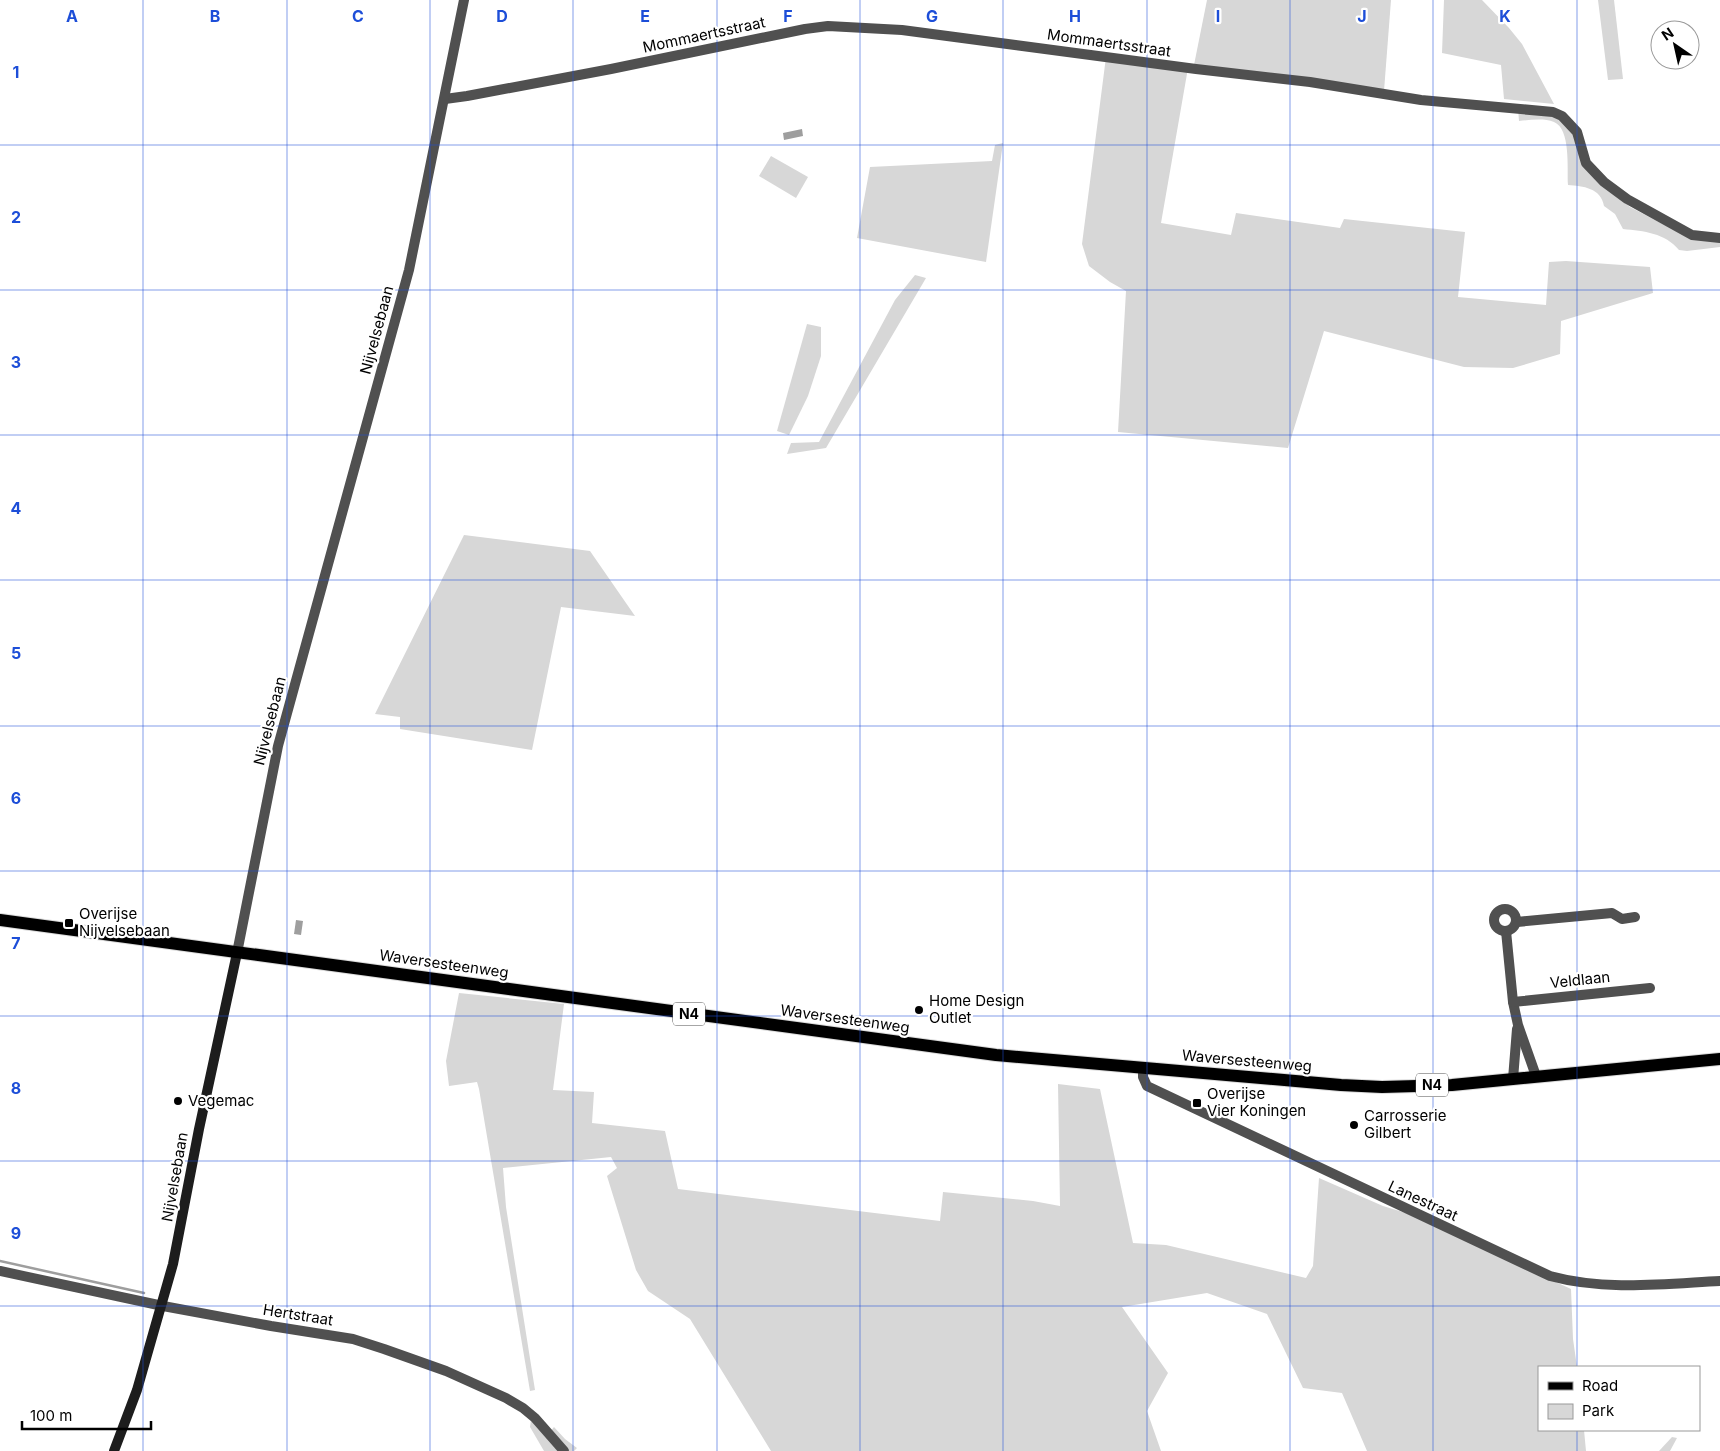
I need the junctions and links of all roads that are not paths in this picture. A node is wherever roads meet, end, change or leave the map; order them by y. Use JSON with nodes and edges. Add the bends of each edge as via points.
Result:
{"nodes":[{"id":1,"x":464,"y":0,"type":"edge"},
{"id":2,"x":445,"y":99,"type":"junction"},
{"id":3,"x":1720,"y":238,"type":"edge"},
{"id":4,"x":1635,"y":917,"type":"dead end"},
{"id":5,"x":0,"y":920,"type":"edge"},
{"id":6,"x":1517,"y":922,"type":"junction"},
{"id":7,"x":1506,"y":931,"type":"junction"},
{"id":8,"x":236,"y":953,"type":"junction"},
{"id":9,"x":1650,"y":988,"type":"dead end"},
{"id":10,"x":1513,"y":1002,"type":"junction"},
{"id":11,"x":1518,"y":1025,"type":"junction"},
{"id":12,"x":1720,"y":1059,"type":"edge"},
{"id":13,"x":1143,"y":1069,"type":"junction"},
{"id":14,"x":1536,"y":1076,"type":"junction"},
{"id":15,"x":1513,"y":1079,"type":"junction"},
{"id":16,"x":0,"y":1271,"type":"edge"},
{"id":17,"x":1720,"y":1281,"type":"edge"},
{"id":18,"x":163,"y":1306,"type":"junction"},
{"id":19,"x":114,"y":1451,"type":"edge"},
{"id":20,"x":564,"y":1451,"type":"edge"}],
"edges":[{"from":1,"to":2,"type":"street","name":"Nijvelsebaan"},
{"from":2,"to":3,"type":"street","name":"Mommaertsstraat","via":[[813,28],[902,30],[1196,70],[1310,82],[1421,100],[1553,112],[1562,116],[1577,132],[1586,163],[1604,182],[1627,199],[1692,235]]},
{"from":2,"to":8,"type":"street","name":"Nijvelsebaan","via":[[409,270],[278,746]]},
{"from":4,"to":6,"type":"street","via":[[1622,918],[1612,912]]},
{"from":5,"to":8,"type":"main road","name":"Waversesteenweg","number":"N4"},
{"from":6,"to":7,"type":"street"},
{"from":6,"to":7,"type":"street","via":[[1514,912],[1499,910],[1495,924],[1499,930]]},
{"from":7,"to":10,"type":"street"},
{"from":8,"to":13,"type":"main road","name":"Waversesteenweg","number":"N4","via":[[996,1055]]},
{"from":8,"to":18,"type":"main road","name":"Nijvelsebaan"},
{"from":9,"to":10,"type":"street","name":"Veldlaan"},
{"from":10,"to":11,"type":"street"},
{"from":11,"to":14,"type":"street"},
{"from":11,"to":15,"type":"street"},
{"from":12,"to":14,"type":"main road","name":"Waversesteenweg","number":"N4"},
{"from":13,"to":15,"type":"main road","name":"Waversesteenweg","number":"N4","via":[[1377,1087]]},
{"from":13,"to":17,"type":"street","name":"Lanestraat","via":[[1147,1086],[1550,1276],[1588,1284],[1621,1285]]},
{"from":14,"to":15,"type":"main road","name":"Waversesteenweg","number":"N4"},
{"from":16,"to":18,"type":"street","name":"Hertstraat"},
{"from":18,"to":19,"type":"main road","name":"Nijvelsebaan"},
{"from":18,"to":20,"type":"street","name":"Hertstraat","via":[[322,1333],[384,1348],[506,1398],[536,1418]]}]}
